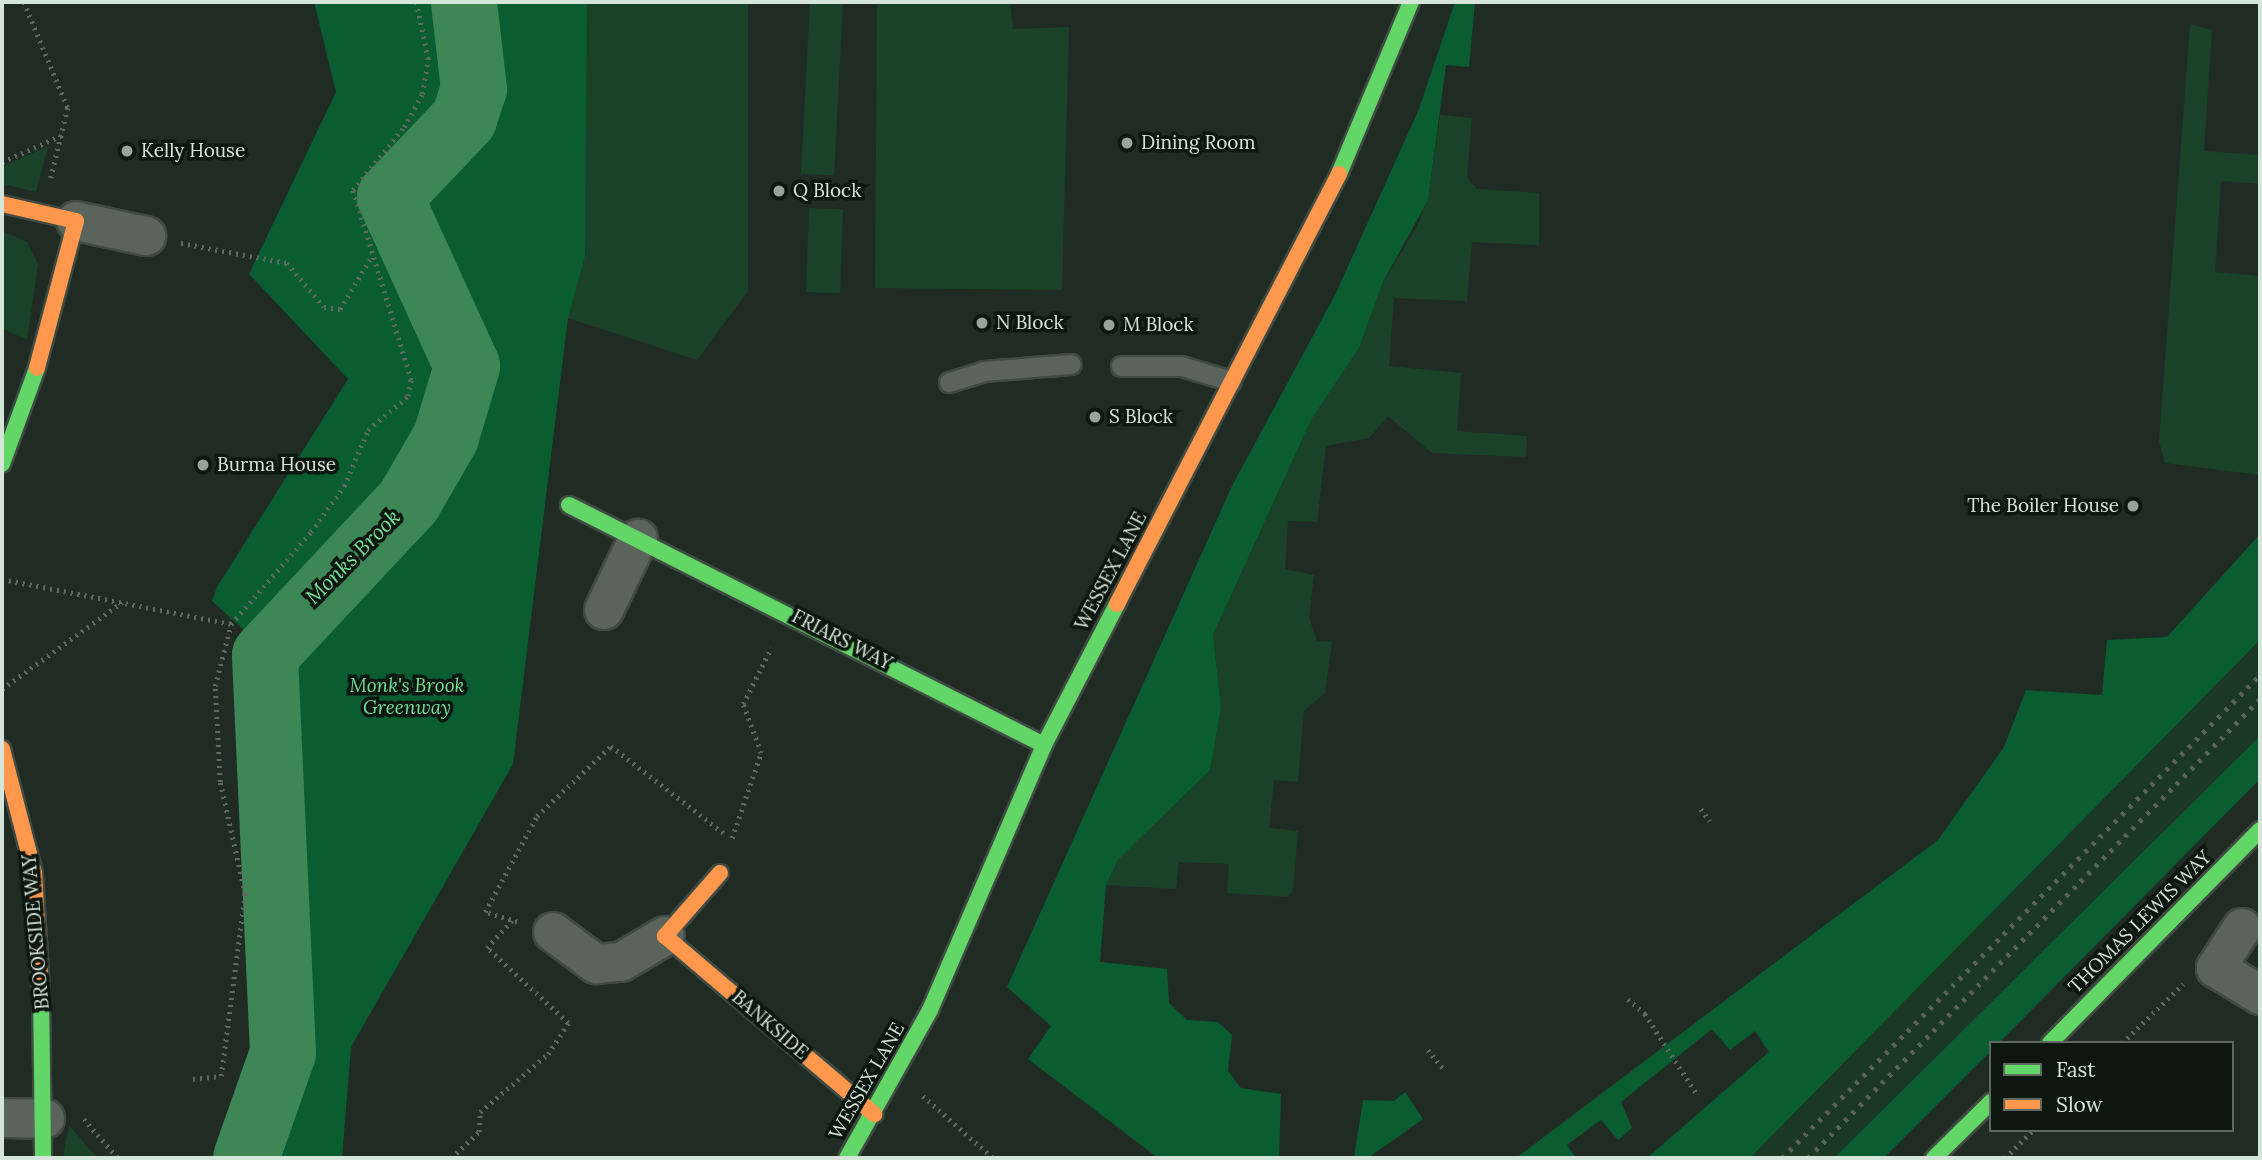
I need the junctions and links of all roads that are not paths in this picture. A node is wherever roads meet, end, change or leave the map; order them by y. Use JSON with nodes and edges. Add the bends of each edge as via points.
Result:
{"nodes":[{"id":1,"x":1411,"y":2,"type":"edge"},
{"id":2,"x":2,"y":204,"type":"edge"},
{"id":3,"x":60,"y":217,"type":"junction"},
{"id":4,"x":146,"y":236,"type":"road end"},
{"id":5,"x":1071,"y":364,"type":"dead end"},
{"id":6,"x":1121,"y":366,"type":"dead end"},
{"id":7,"x":1231,"y":381,"type":"junction"},
{"id":8,"x":948,"y":382,"type":"dead end"},
{"id":9,"x":2,"y":464,"type":"edge"},
{"id":10,"x":569,"y":505,"type":"dead end"},
{"id":11,"x":638,"y":539,"type":"junction"},
{"id":12,"x":604,"y":610,"type":"dead end"},
{"id":13,"x":1044,"y":745,"type":"junction"},
{"id":14,"x":2,"y":750,"type":"edge"},
{"id":15,"x":2260,"y":830,"type":"edge"},
{"id":16,"x":720,"y":873,"type":"road end"},
{"id":17,"x":2242,"y":929,"type":"dead end"},
{"id":18,"x":553,"y":932,"type":"road end"},
{"id":19,"x":666,"y":936,"type":"junction"},
{"id":20,"x":2260,"y":995,"type":"edge"},
{"id":21,"x":2051,"y":1041,"type":"edge"},
{"id":22,"x":1989,"y":1104,"type":"edge"},
{"id":23,"x":874,"y":1114,"type":"junction"},
{"id":24,"x":6,"y":1118,"type":"dead end"},
{"id":25,"x":45,"y":1119,"type":"junction"},
{"id":26,"x":43,"y":1158,"type":"edge"},
{"id":27,"x":847,"y":1158,"type":"edge"},
{"id":28,"x":1934,"y":1158,"type":"edge"}],
"edges":[{"from":1,"to":7,"type":"street","name":"WESSEX LANE","via":[[1336,178]]},
{"from":2,"to":3,"type":"street"},
{"from":3,"to":4,"type":"street"},
{"from":3,"to":9,"type":"street","via":[[34,379]]},
{"from":5,"to":8,"type":"lane","via":[[984,371]]},
{"from":6,"to":7,"type":"lane","via":[[1181,366]]},
{"from":7,"to":13,"type":"street","name":"WESSEX LANE"},
{"from":10,"to":11,"type":"street","name":"FRIARS WAY"},
{"from":11,"to":12,"type":"street"},
{"from":11,"to":13,"type":"street","name":"FRIARS WAY"},
{"from":13,"to":23,"type":"street","name":"WESSEX LANE","via":[[989,884]]},
{"from":14,"to":25,"type":"street","name":"BROOKSIDE WAY","via":[[34,873]]},
{"from":15,"to":21,"type":"street","name":"THOMAS LEWIS WAY"},
{"from":16,"to":19,"type":"street"},
{"from":17,"to":20,"type":"street","via":[[2216,968]]},
{"from":18,"to":19,"type":"street","via":[[596,964],[621,962]]},
{"from":19,"to":23,"type":"street","name":"BANKSIDE"},
{"from":22,"to":28,"type":"street"},
{"from":23,"to":27,"type":"street","name":"WESSEX LANE"},
{"from":24,"to":25,"type":"street"},
{"from":25,"to":26,"type":"street","name":"BROOKSIDE WAY"}]}
